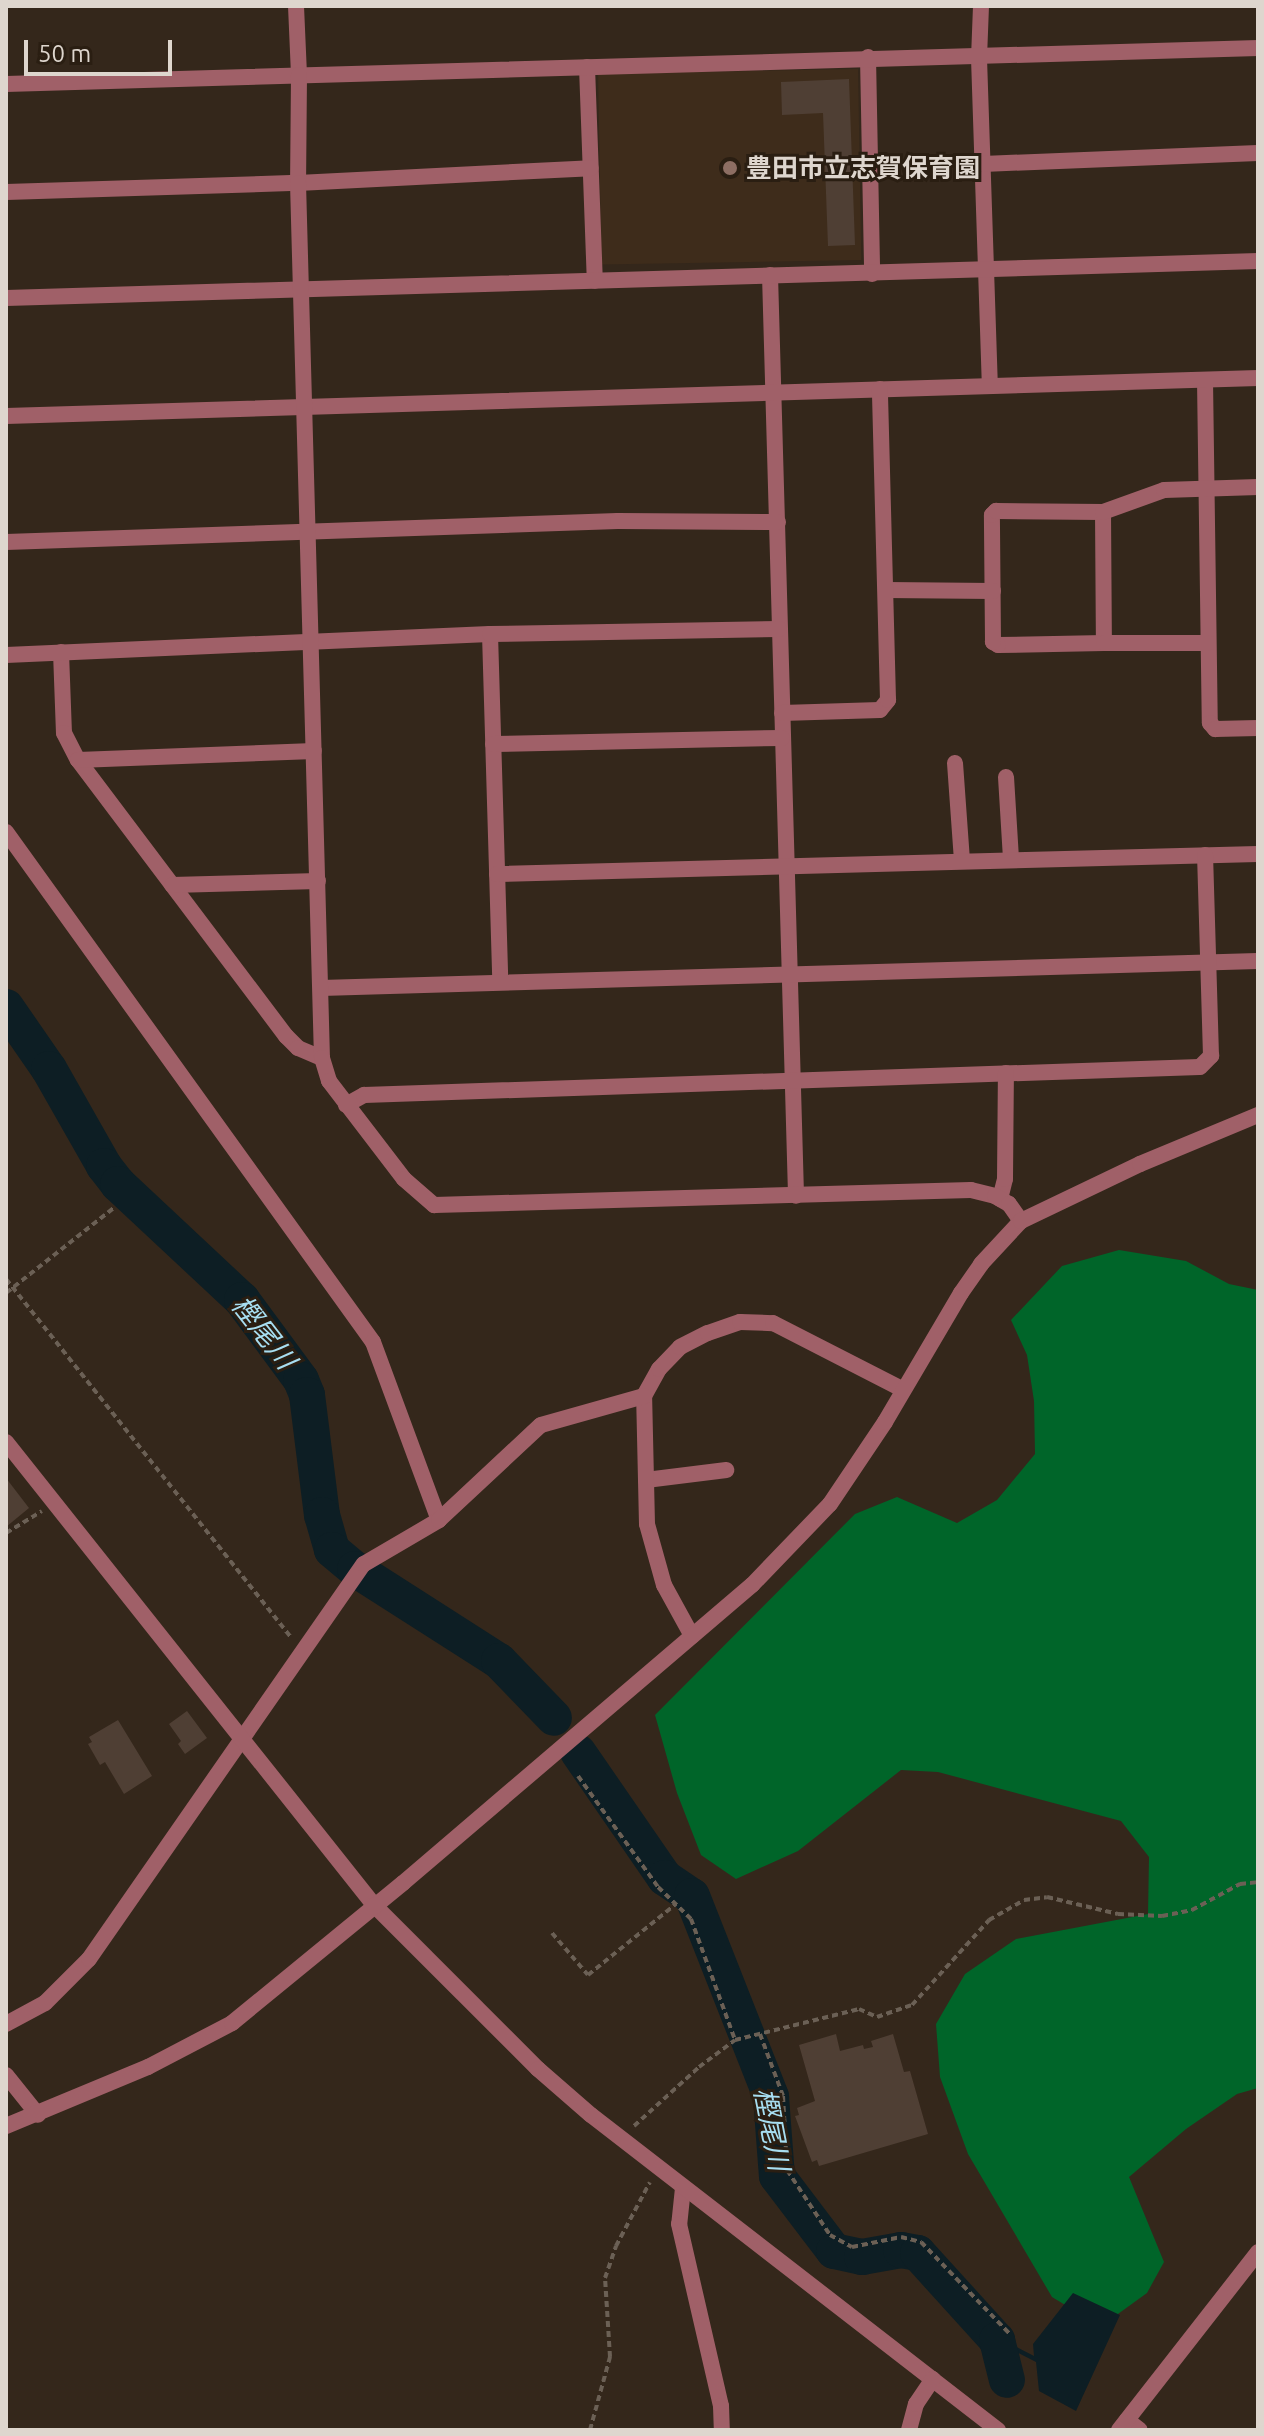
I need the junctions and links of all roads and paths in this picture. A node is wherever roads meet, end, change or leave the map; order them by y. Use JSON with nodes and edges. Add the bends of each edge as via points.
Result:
{"nodes":[{"id":1,"x":296,"y":6,"type":"edge"},
{"id":2,"x":981,"y":6,"type":"edge"},
{"id":3,"x":1258,"y":48,"type":"edge"},
{"id":4,"x":868,"y":57,"type":"junction"},
{"id":5,"x":979,"y":58,"type":"junction"},
{"id":6,"x":587,"y":67,"type":"junction"},
{"id":7,"x":299,"y":75,"type":"junction"},
{"id":8,"x":6,"y":84,"type":"edge"},
{"id":9,"x":1258,"y":153,"type":"edge"},
{"id":10,"x":983,"y":164,"type":"junction"},
{"id":11,"x":591,"y":168,"type":"junction"},
{"id":12,"x":298,"y":183,"type":"junction"},
{"id":13,"x":6,"y":192,"type":"edge"},
{"id":14,"x":1258,"y":261,"type":"edge"},
{"id":15,"x":987,"y":271,"type":"junction"},
{"id":16,"x":872,"y":274,"type":"junction"},
{"id":17,"x":770,"y":275,"type":"junction"},
{"id":18,"x":595,"y":281,"type":"junction"},
{"id":19,"x":302,"y":290,"type":"junction"},
{"id":20,"x":6,"y":298,"type":"edge"},
{"id":21,"x":1258,"y":378,"type":"edge"},
{"id":22,"x":1205,"y":380,"type":"junction"},
{"id":23,"x":990,"y":386,"type":"junction"},
{"id":24,"x":880,"y":389,"type":"junction"},
{"id":25,"x":775,"y":393,"type":"junction"},
{"id":26,"x":307,"y":404,"type":"junction"},
{"id":27,"x":6,"y":416,"type":"edge"},
{"id":28,"x":1258,"y":487,"type":"edge"},
{"id":29,"x":1206,"y":489,"type":"junction"},
{"id":30,"x":1103,"y":512,"type":"junction"},
{"id":31,"x":778,"y":522,"type":"junction"},
{"id":32,"x":308,"y":533,"type":"junction"},
{"id":33,"x":6,"y":542,"type":"edge"},
{"id":34,"x":886,"y":590,"type":"junction"},
{"id":35,"x":993,"y":591,"type":"junction"},
{"id":36,"x":779,"y":629,"type":"junction"},
{"id":37,"x":490,"y":634,"type":"junction"},
{"id":38,"x":1104,"y":643,"type":"junction"},
{"id":39,"x":1208,"y":643,"type":"junction"},
{"id":40,"x":310,"y":644,"type":"junction"},
{"id":41,"x":61,"y":652,"type":"junction"},
{"id":42,"x":6,"y":655,"type":"edge"},
{"id":43,"x":782,"y":713,"type":"junction"},
{"id":44,"x":1258,"y":728,"type":"edge"},
{"id":45,"x":782,"y":738,"type":"junction"},
{"id":46,"x":493,"y":744,"type":"junction"},
{"id":47,"x":314,"y":751,"type":"junction"},
{"id":48,"x":78,"y":760,"type":"junction"},
{"id":49,"x":955,"y":763,"type":"dead end"},
{"id":50,"x":1006,"y":777,"type":"dead end"},
{"id":51,"x":6,"y":832,"type":"edge"},
{"id":52,"x":1258,"y":854,"type":"edge"},
{"id":53,"x":1205,"y":855,"type":"junction"},
{"id":54,"x":1011,"y":859,"type":"junction"},
{"id":55,"x":962,"y":860,"type":"junction"},
{"id":56,"x":786,"y":866,"type":"junction"},
{"id":57,"x":497,"y":874,"type":"junction"},
{"id":58,"x":318,"y":881,"type":"junction"},
{"id":59,"x":172,"y":885,"type":"junction"},
{"id":60,"x":1258,"y":961,"type":"edge"},
{"id":61,"x":1207,"y":962,"type":"junction"},
{"id":62,"x":789,"y":973,"type":"junction"},
{"id":63,"x":500,"y":980,"type":"junction"},
{"id":64,"x":321,"y":988,"type":"junction"},
{"id":65,"x":322,"y":1058,"type":"junction"},
{"id":66,"x":1006,"y":1073,"type":"junction"},
{"id":67,"x":792,"y":1080,"type":"junction"},
{"id":68,"x":346,"y":1105,"type":"junction"},
{"id":69,"x":1258,"y":1115,"type":"edge"},
{"id":70,"x":796,"y":1196,"type":"junction"},
{"id":71,"x":1000,"y":1199,"type":"junction"},
{"id":72,"x":115,"y":1207,"type":"dead end"},
{"id":73,"x":1021,"y":1221,"type":"junction"},
{"id":74,"x":6,"y":1279,"type":"edge"},
{"id":75,"x":12,"y":1286,"type":"junction"},
{"id":76,"x":6,"y":1293,"type":"edge"},
{"id":77,"x":902,"y":1389,"type":"junction"},
{"id":78,"x":644,"y":1396,"type":"junction"},
{"id":79,"x":6,"y":1442,"type":"edge"},
{"id":80,"x":726,"y":1470,"type":"dead end"},
{"id":81,"x":646,"y":1480,"type":"junction"},
{"id":82,"x":54,"y":1502,"type":"junction"},
{"id":83,"x":439,"y":1520,"type":"junction"},
{"id":84,"x":6,"y":1533,"type":"edge"},
{"id":85,"x":692,"y":1636,"type":"junction"},
{"id":86,"x":304,"y":1653,"type":"junction"},
{"id":87,"x":243,"y":1741,"type":"junction"},
{"id":88,"x":578,"y":1776,"type":"dead end"},
{"id":89,"x":1258,"y":1882,"type":"edge"},
{"id":90,"x":676,"y":1904,"type":"junction"},
{"id":91,"x":374,"y":1905,"type":"junction"},
{"id":92,"x":552,"y":1933,"type":"dead end"},
{"id":93,"x":6,"y":2024,"type":"edge"},
{"id":94,"x":760,"y":2034,"type":"junction"},
{"id":95,"x":735,"y":2040,"type":"junction"},
{"id":96,"x":6,"y":2075,"type":"edge"},
{"id":97,"x":38,"y":2115,"type":"junction"},
{"id":98,"x":6,"y":2126,"type":"edge"},
{"id":99,"x":623,"y":2140,"type":"junction"},
{"id":100,"x":658,"y":2168,"type":"junction"},
{"id":101,"x":683,"y":2188,"type":"junction"},
{"id":102,"x":1258,"y":2252,"type":"edge"},
{"id":103,"x":1009,"y":2333,"type":"dead end"},
{"id":104,"x":933,"y":2379,"type":"junction"},
{"id":105,"x":1129,"y":2427,"type":"edge"},
{"id":106,"x":590,"y":2430,"type":"edge"},
{"id":107,"x":722,"y":2430,"type":"edge"},
{"id":108,"x":909,"y":2430,"type":"edge"},
{"id":109,"x":998,"y":2430,"type":"edge"}],
"edges":[{"from":1,"to":7,"type":"street"},
{"from":2,"to":5,"type":"street"},
{"from":3,"to":5,"type":"street"},
{"from":4,"to":5,"type":"street"},
{"from":4,"to":6,"type":"street"},
{"from":4,"to":16,"type":"street"},
{"from":5,"to":10,"type":"street"},
{"from":6,"to":7,"type":"street"},
{"from":6,"to":11,"type":"street"},
{"from":7,"to":8,"type":"street"},
{"from":7,"to":12,"type":"street"},
{"from":9,"to":10,"type":"street"},
{"from":10,"to":15,"type":"street"},
{"from":11,"to":12,"type":"street"},
{"from":11,"to":18,"type":"street"},
{"from":12,"to":13,"type":"street"},
{"from":12,"to":19,"type":"street"},
{"from":14,"to":15,"type":"street"},
{"from":15,"to":16,"type":"street"},
{"from":15,"to":23,"type":"street"},
{"from":16,"to":17,"type":"street"},
{"from":17,"to":18,"type":"street"},
{"from":17,"to":25,"type":"street"},
{"from":18,"to":19,"type":"street"},
{"from":19,"to":20,"type":"street"},
{"from":19,"to":26,"type":"street"},
{"from":21,"to":22,"type":"street"},
{"from":22,"to":23,"type":"street"},
{"from":22,"to":29,"type":"street"},
{"from":23,"to":24,"type":"street"},
{"from":24,"to":25,"type":"street"},
{"from":24,"to":34,"type":"street"},
{"from":25,"to":26,"type":"street"},
{"from":25,"to":31,"type":"street"},
{"from":26,"to":27,"type":"street"},
{"from":26,"to":32,"type":"street"},
{"from":28,"to":29,"type":"street"},
{"from":29,"to":30,"type":"street","via":[[1152,492]]},
{"from":29,"to":39,"type":"street"},
{"from":30,"to":35,"type":"street","via":[[996,511]]},
{"from":30,"to":38,"type":"street"},
{"from":31,"to":32,"type":"street","via":[[618,521]]},
{"from":31,"to":36,"type":"street"},
{"from":32,"to":33,"type":"street"},
{"from":32,"to":40,"type":"street"},
{"from":34,"to":35,"type":"street"},
{"from":34,"to":43,"type":"street","via":[[888,700],[880,710]]},
{"from":35,"to":38,"type":"street","via":[[992,638],[998,645]]},
{"from":36,"to":37,"type":"street"},
{"from":36,"to":43,"type":"street"},
{"from":37,"to":40,"type":"street"},
{"from":37,"to":46,"type":"street"},
{"from":38,"to":39,"type":"street"},
{"from":39,"to":44,"type":"street","via":[[1210,723],[1215,729]]},
{"from":40,"to":41,"type":"street"},
{"from":40,"to":47,"type":"street"},
{"from":41,"to":42,"type":"street"},
{"from":41,"to":48,"type":"street","via":[[64,733]]},
{"from":43,"to":45,"type":"street"},
{"from":45,"to":46,"type":"street"},
{"from":45,"to":56,"type":"street"},
{"from":46,"to":57,"type":"street"},
{"from":47,"to":48,"type":"street"},
{"from":47,"to":58,"type":"street"},
{"from":48,"to":59,"type":"street"},
{"from":49,"to":55,"type":"street"},
{"from":50,"to":54,"type":"street"},
{"from":51,"to":83,"type":"street","via":[[373,1342]]},
{"from":52,"to":53,"type":"street"},
{"from":53,"to":54,"type":"street"},
{"from":53,"to":61,"type":"street"},
{"from":54,"to":55,"type":"street"},
{"from":55,"to":56,"type":"street"},
{"from":56,"to":57,"type":"street"},
{"from":56,"to":62,"type":"street"},
{"from":57,"to":63,"type":"street"},
{"from":58,"to":59,"type":"street"},
{"from":58,"to":64,"type":"street"},
{"from":59,"to":65,"type":"street","via":[[286,1036]]},
{"from":60,"to":61,"type":"street"},
{"from":61,"to":62,"type":"street"},
{"from":61,"to":66,"type":"street","via":[[1211,1056],[1200,1067]]},
{"from":62,"to":63,"type":"street"},
{"from":62,"to":67,"type":"street"},
{"from":63,"to":64,"type":"street"},
{"from":64,"to":65,"type":"street"},
{"from":65,"to":68,"type":"street","via":[[328,1079]]},
{"from":66,"to":67,"type":"street"},
{"from":66,"to":71,"type":"street","via":[[1005,1179]]},
{"from":67,"to":68,"type":"street","via":[[364,1095]]},
{"from":67,"to":70,"type":"street"},
{"from":68,"to":70,"type":"street","via":[[404,1179],[434,1205]]},
{"from":69,"to":73,"type":"street"},
{"from":70,"to":71,"type":"street","via":[[971,1190]]},
{"from":71,"to":73,"type":"street"},
{"from":72,"to":75,"type":"path"},
{"from":73,"to":77,"type":"street","via":[[981,1264]]},
{"from":74,"to":75,"type":"path"},
{"from":75,"to":76,"type":"path"},
{"from":75,"to":86,"type":"path"},
{"from":77,"to":78,"type":"street","via":[[773,1323],[740,1322],[680,1347]]},
{"from":77,"to":85,"type":"street","via":[[830,1504],[781,1558]]},
{"from":78,"to":81,"type":"street"},
{"from":78,"to":83,"type":"street","via":[[541,1425]]},
{"from":79,"to":82,"type":"street"},
{"from":80,"to":81,"type":"street"},
{"from":81,"to":85,"type":"street","via":[[647,1524],[664,1585]]},
{"from":82,"to":84,"type":"path"},
{"from":82,"to":87,"type":"street"},
{"from":83,"to":86,"type":"street","via":[[364,1564]]},
{"from":85,"to":91,"type":"street"},
{"from":86,"to":87,"type":"street"},
{"from":87,"to":91,"type":"street"},
{"from":87,"to":93,"type":"street","via":[[89,1959],[45,2003]]},
{"from":88,"to":90,"type":"path"},
{"from":89,"to":94,"type":"path","via":[[1240,1884],[1192,1910],[1162,1916],[1118,1914],[1047,1897],[1024,1900],[989,1920],[912,2005],[877,2017],[859,2009]]},
{"from":90,"to":92,"type":"path","via":[[588,1975]]},
{"from":90,"to":95,"type":"path","via":[[698,1932]]},
{"from":91,"to":97,"type":"street","via":[[232,2023]]},
{"from":91,"to":99,"type":"street","via":[[538,2069]]},
{"from":94,"to":95,"type":"path"},
{"from":94,"to":103,"type":"path","via":[[783,2096],[787,2170],[830,2235],[852,2247],[901,2237],[921,2242]]},
{"from":95,"to":99,"type":"path","via":[[640,2119]]},
{"from":96,"to":97,"type":"street"},
{"from":97,"to":98,"type":"street"},
{"from":99,"to":100,"type":"street"},
{"from":100,"to":101,"type":"street"},
{"from":100,"to":106,"type":"path","via":[[605,2278],[610,2357]]},
{"from":101,"to":104,"type":"street"},
{"from":101,"to":107,"type":"street","via":[[679,2224]]},
{"from":102,"to":105,"type":"street"},
{"from":104,"to":108,"type":"street","via":[[916,2404]]},
{"from":104,"to":109,"type":"street"}]}
